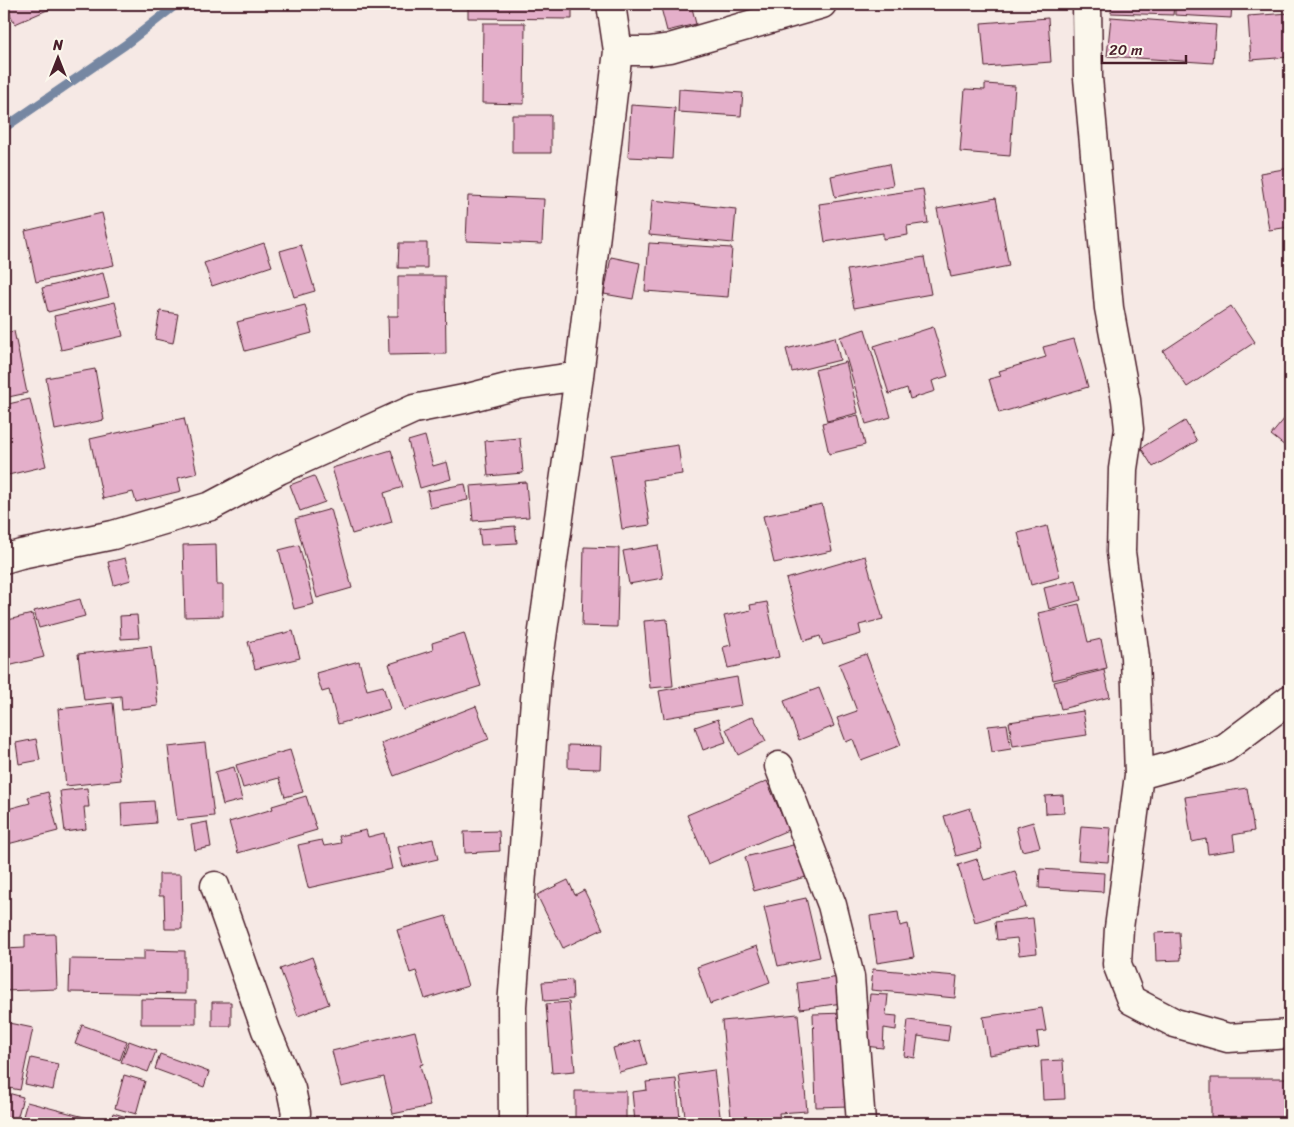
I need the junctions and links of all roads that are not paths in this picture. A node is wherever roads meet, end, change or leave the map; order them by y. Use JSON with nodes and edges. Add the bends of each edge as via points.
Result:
{"nodes":[{"id":1,"x":611,"y":4,"type":"edge"},
{"id":2,"x":822,"y":4,"type":"edge"},
{"id":3,"x":1087,"y":4,"type":"edge"},
{"id":4,"x":618,"y":50,"type":"junction"},
{"id":5,"x":579,"y":376,"type":"junction"},
{"id":6,"x":4,"y":559,"type":"edge"},
{"id":7,"x":1290,"y":699,"type":"edge"},
{"id":8,"x":779,"y":766,"type":"dead end"},
{"id":9,"x":1139,"y":775,"type":"junction"},
{"id":10,"x":215,"y":886,"type":"dead end"},
{"id":11,"x":1290,"y":1034,"type":"edge"},
{"id":12,"x":294,"y":1123,"type":"edge"},
{"id":13,"x":513,"y":1123,"type":"edge"},
{"id":14,"x":861,"y":1123,"type":"edge"}],
"edges":[{"from":1,"to":4,"type":"street"},
{"from":2,"to":4,"type":"street","via":[[670,48],[650,52]]},
{"from":3,"to":9,"type":"street","via":[[1088,78],[1109,308],[1129,429],[1121,552],[1136,657]]},
{"from":4,"to":5,"type":"street"},
{"from":5,"to":6,"type":"street","via":[[518,385],[414,409],[279,470],[211,506],[113,535]]},
{"from":5,"to":13,"type":"street","via":[[537,673],[512,1006]]},
{"from":7,"to":9,"type":"street","via":[[1225,748]]},
{"from":8,"to":14,"type":"street","via":[[832,905],[850,977]]},
{"from":9,"to":11,"type":"street","via":[[1117,964],[1131,1000],[1175,1023],[1228,1038]]},
{"from":10,"to":12,"type":"street","via":[[266,1030],[291,1089],[296,1113]]}]}
